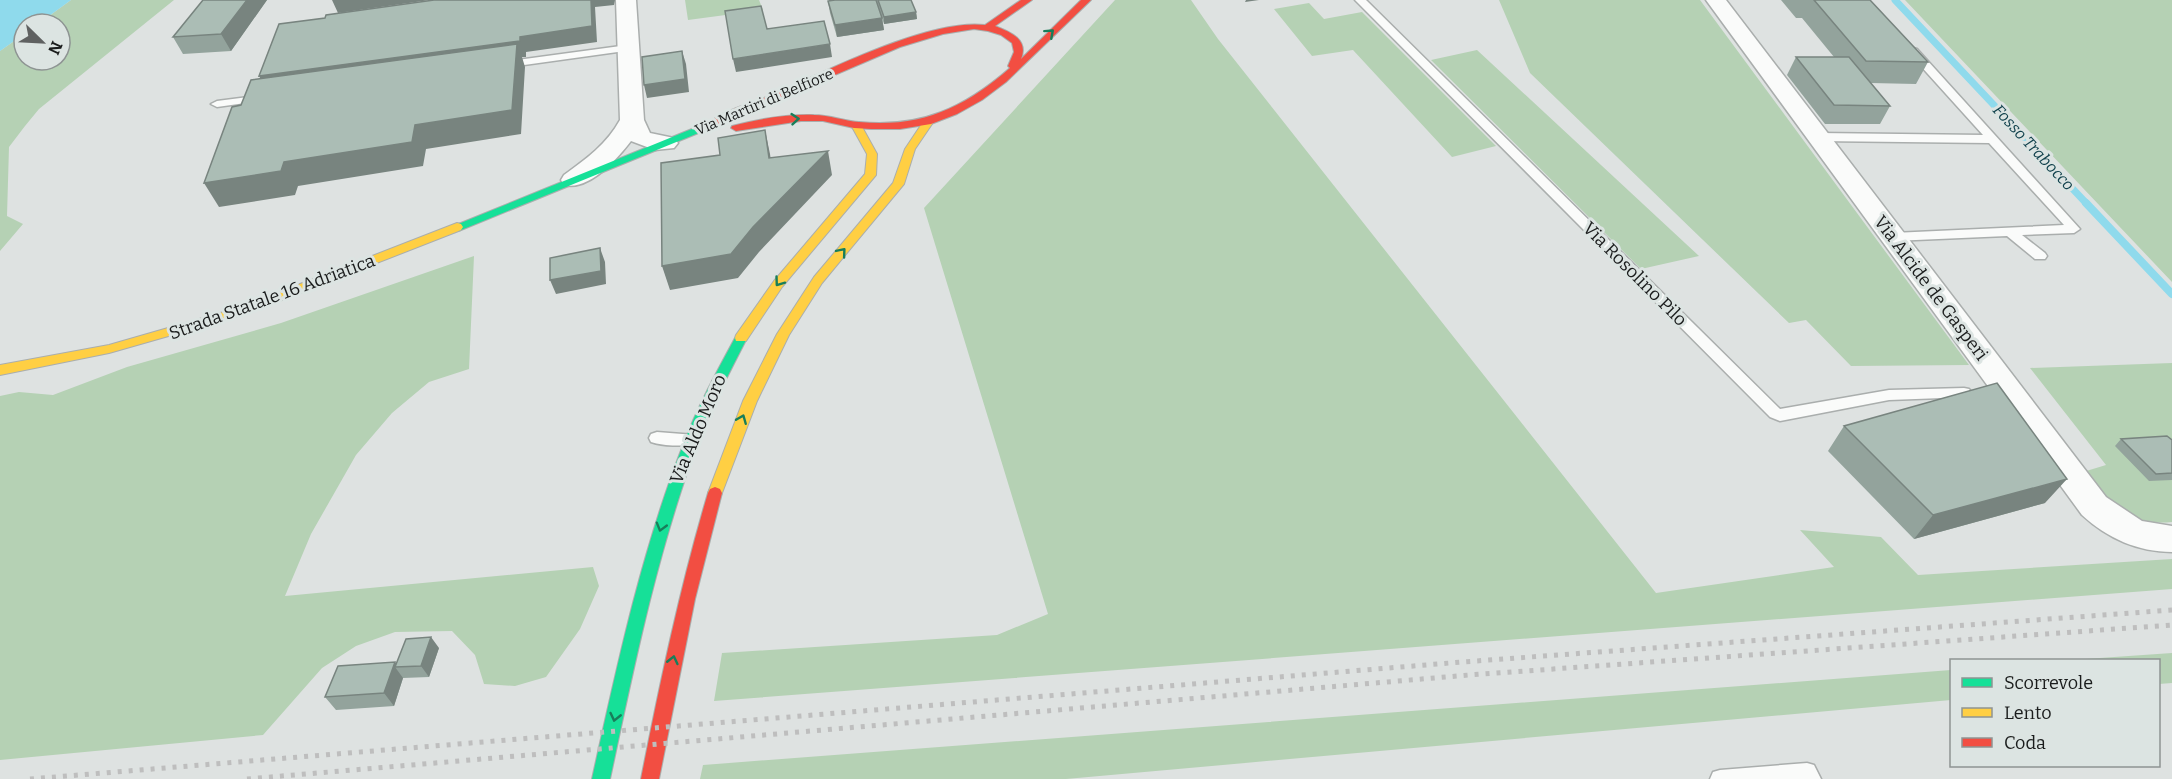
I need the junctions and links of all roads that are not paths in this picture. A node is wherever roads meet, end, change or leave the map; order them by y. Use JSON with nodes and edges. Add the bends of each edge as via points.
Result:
{"nodes":[{"id":1,"x":626,"y":0,"type":"edge"},
{"id":2,"x":1027,"y":0,"type":"edge"},
{"id":3,"x":1086,"y":0,"type":"edge"},
{"id":4,"x":1360,"y":0,"type":"edge"},
{"id":5,"x":1716,"y":0,"type":"edge"},
{"id":6,"x":986,"y":28,"type":"junction"},
{"id":7,"x":1906,"y":43,"type":"edge"},
{"id":8,"x":628,"y":48,"type":"junction"},
{"id":9,"x":862,"y":61,"type":"junction"},
{"id":10,"x":1013,"y":66,"type":"junction"},
{"id":11,"x":487,"y":67,"type":"edge"},
{"id":12,"x":837,"y":87,"type":"dead end"},
{"id":13,"x":276,"y":96,"type":"edge"},
{"id":14,"x":831,"y":100,"type":"dead end"},
{"id":15,"x":217,"y":104,"type":"dead end"},
{"id":16,"x":632,"y":120,"type":"junction"},
{"id":17,"x":840,"y":121,"type":"junction"},
{"id":18,"x":929,"y":121,"type":"junction"},
{"id":19,"x":856,"y":125,"type":"junction"},
{"id":20,"x":1818,"y":137,"type":"junction"},
{"id":21,"x":1992,"y":139,"type":"junction"},
{"id":22,"x":666,"y":143,"type":"junction"},
{"id":23,"x":573,"y":180,"type":"junction"},
{"id":24,"x":502,"y":208,"type":"junction"},
{"id":25,"x":2010,"y":232,"type":"junction"},
{"id":26,"x":1893,"y":237,"type":"junction"},
{"id":27,"x":2040,"y":256,"type":"dead end"},
{"id":28,"x":0,"y":370,"type":"edge"},
{"id":29,"x":1964,"y":393,"type":"edge"},
{"id":30,"x":657,"y":438,"type":"dead end"},
{"id":31,"x":689,"y":440,"type":"junction"},
{"id":32,"x":2172,"y":539,"type":"edge"},
{"id":33,"x":601,"y":779,"type":"edge"},
{"id":34,"x":650,"y":779,"type":"edge"},
{"id":35,"x":1720,"y":779,"type":"edge"},
{"id":36,"x":1812,"y":779,"type":"edge"}],
"edges":[{"from":1,"to":8,"type":"street"},
{"from":2,"to":6,"type":"main road"},
{"from":10,"to":3,"type":"main road","one_way":true},
{"from":4,"to":29,"type":"lane","name":"Via Rosolino Pilo","via":[[1775,413],[1889,395]]},
{"from":5,"to":20,"type":"street","name":"Via Alcide de Gasperi"},
{"from":6,"to":9,"type":"main road","name":"Via Martiri di Belfiore","via":[[935,32]]},
{"from":6,"to":10,"type":"main road","name":"Via Martiri di Belfiore","via":[[1017,42],[1019,52]]},
{"from":7,"to":21,"type":"lane"},
{"from":8,"to":11,"type":"lane"},
{"from":8,"to":16,"type":"street"},
{"from":9,"to":12,"type":"main road","name":"Via Martiri di Belfiore"},
{"from":9,"to":22,"type":"main road","name":"Via Martiri di Belfiore"},
{"from":10,"to":18,"type":"main road","via":[[991,90],[971,104]]},
{"from":13,"to":15,"type":"lane"},
{"from":14,"to":17,"type":"main road","name":"Via Martiri di Belfiore","via":[[832,112]]},
{"from":16,"to":22,"type":"street","via":[[641,138]]},
{"from":16,"to":23,"type":"street","via":[[617,144]]},
{"from":17,"to":19,"type":"main road"},
{"from":24,"to":17,"type":"main road","name":"Strada Statale 16 Adriatica","one_way":true,"via":[[712,134],[772,121]]},
{"from":18,"to":19,"type":"main road","via":[[903,126]]},
{"from":34,"to":18,"type":"main road","name":"Via Aldo Moro","one_way":true,"via":[[700,544],[721,473],[750,401],[783,334],[818,280],[898,184],[910,149]]},
{"from":19,"to":31,"type":"main road","name":"Via Aldo Moro","one_way":true,"via":[[874,160],[870,175],[784,275],[750,323],[717,379]]},
{"from":20,"to":21,"type":"lane"},
{"from":20,"to":26,"type":"street","name":"Via Alcide de Gasperi"},
{"from":21,"to":25,"type":"lane","via":[[2074,229]]},
{"from":22,"to":23,"type":"main road","name":"Strada Statale 16 Adriatica"},
{"from":23,"to":24,"type":"main road","name":"Strada Statale 16 Adriatica"},
{"from":24,"to":28,"type":"main road","name":"Strada Statale 16 Adriatica","via":[[354,269],[213,320],[109,349]]},
{"from":25,"to":26,"type":"lane"},
{"from":25,"to":27,"type":"lane"},
{"from":26,"to":32,"type":"street","name":"Via Alcide de Gasperi","via":[[2094,506],[2130,531]]},
{"from":30,"to":31,"type":"lane"},
{"from":31,"to":33,"type":"main road","name":"Via Aldo Moro","one_way":true,"via":[[648,570]]},
{"from":35,"to":36,"type":"lane","via":[[1808,772]]}]}
